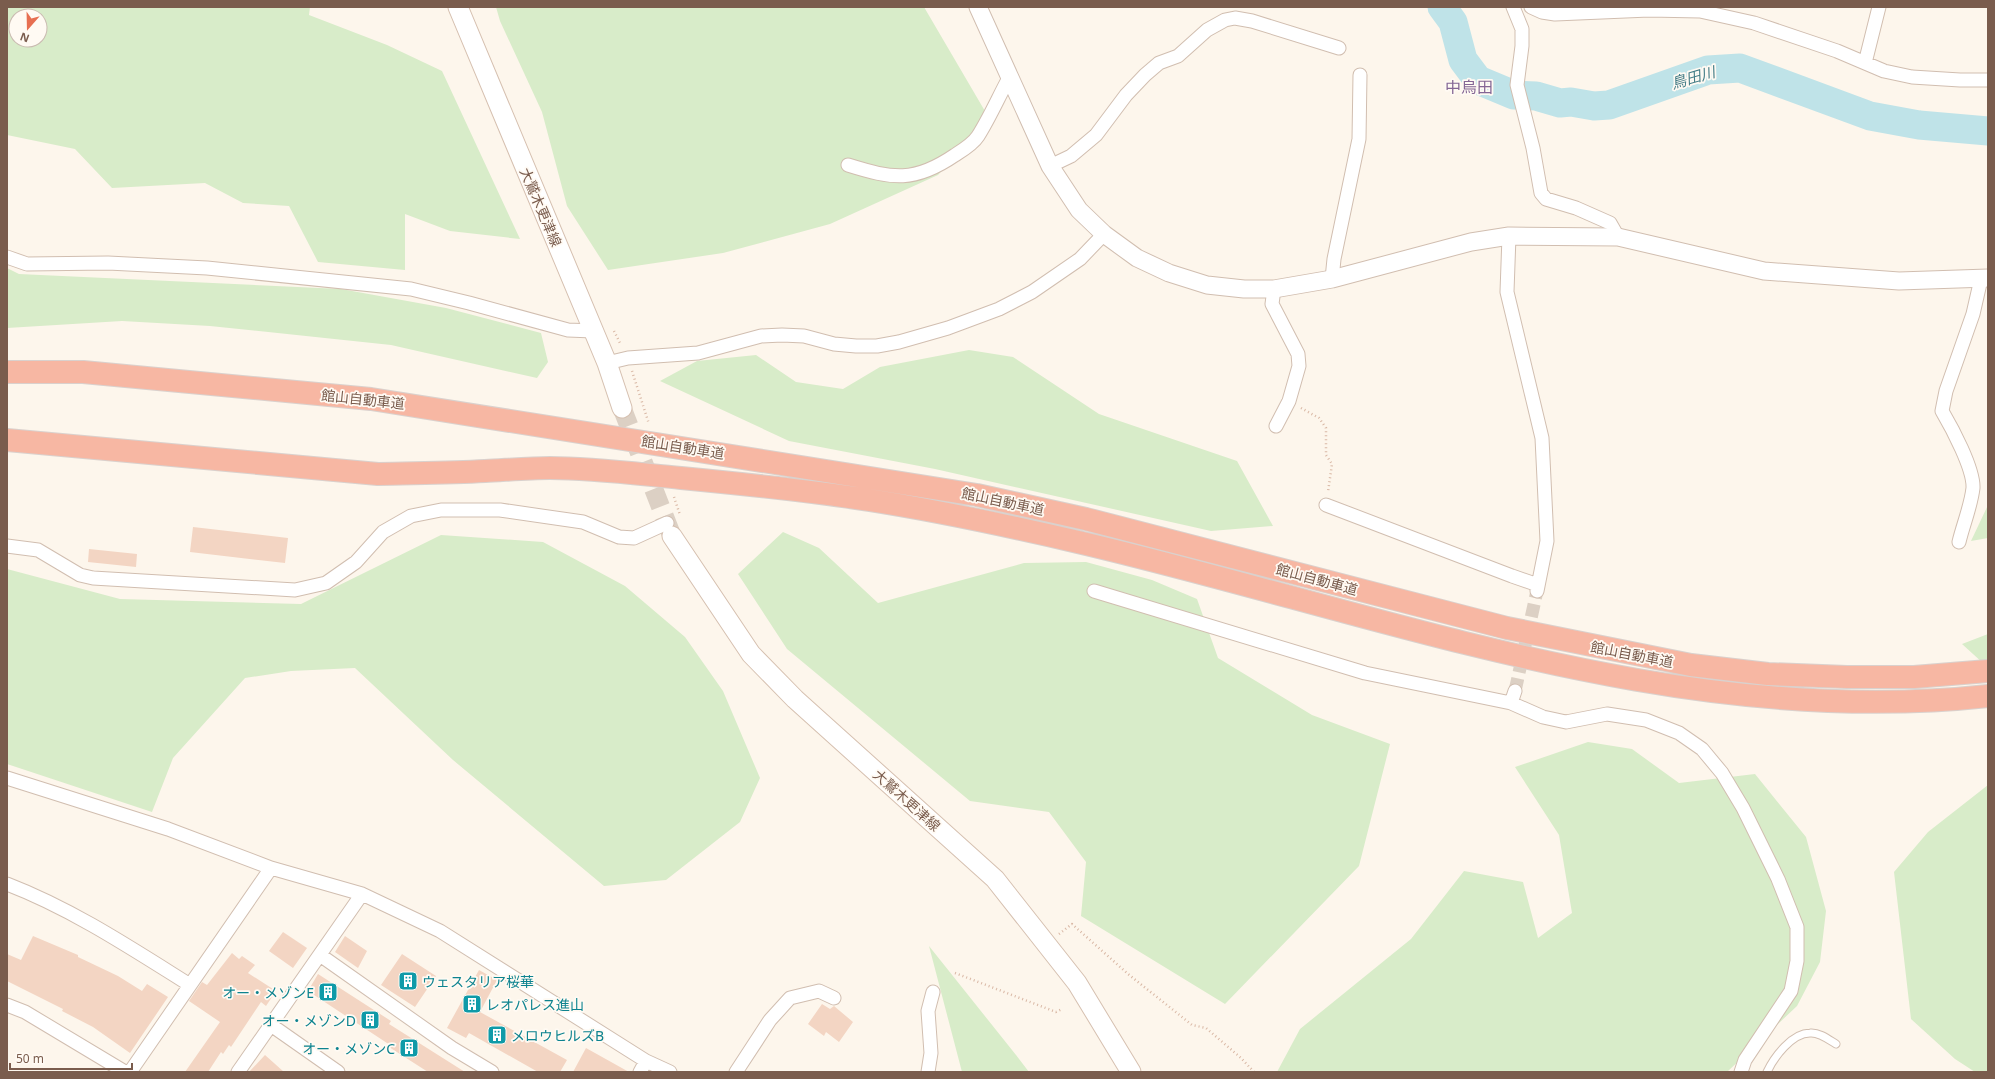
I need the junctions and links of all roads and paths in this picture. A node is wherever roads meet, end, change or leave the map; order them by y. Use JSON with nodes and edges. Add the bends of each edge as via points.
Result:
{"nodes":[{"id":1,"x":458,"y":7,"type":"edge"},
{"id":2,"x":978,"y":7,"type":"edge"},
{"id":3,"x":1513,"y":7,"type":"edge"},
{"id":4,"x":1531,"y":7,"type":"edge"},
{"id":5,"x":1880,"y":7,"type":"edge"},
{"id":6,"x":1339,"y":48,"type":"dead end"},
{"id":7,"x":1865,"y":63,"type":"junction"},
{"id":8,"x":1360,"y":75,"type":"dead end"},
{"id":9,"x":1010,"y":76,"type":"junction"},
{"id":10,"x":1988,"y":80,"type":"edge"},
{"id":11,"x":848,"y":165,"type":"dead end"},
{"id":12,"x":1050,"y":166,"type":"junction"},
{"id":13,"x":1104,"y":234,"type":"junction"},
{"id":14,"x":1509,"y":236,"type":"junction"},
{"id":15,"x":1618,"y":237,"type":"junction"},
{"id":16,"x":7,"y":257,"type":"edge"},
{"id":17,"x":1984,"y":278,"type":"edge"},
{"id":18,"x":1332,"y":279,"type":"junction"},
{"id":19,"x":1274,"y":289,"type":"junction"},
{"id":20,"x":611,"y":324,"type":"dead end"},
{"id":21,"x":593,"y":331,"type":"junction"},
{"id":22,"x":628,"y":358,"type":"junction"},
{"id":23,"x":607,"y":363,"type":"junction"},
{"id":24,"x":7,"y":372,"type":"edge"},
{"id":25,"x":1289,"y":401,"type":"junction"},
{"id":26,"x":622,"y":408,"type":"tunnel mouth"},
{"id":27,"x":1276,"y":426,"type":"dead end"},
{"id":28,"x":650,"y":427,"type":"dead end"},
{"id":29,"x":7,"y":440,"type":"edge"},
{"id":30,"x":672,"y":492,"type":"dead end"},
{"id":31,"x":1326,"y":505,"type":"joint"},
{"id":32,"x":674,"y":527,"type":"junction"},
{"id":33,"x":1959,"y":542,"type":"dead end"},
{"id":34,"x":7,"y":546,"type":"edge"},
{"id":35,"x":1094,"y":591,"type":"dead end"},
{"id":36,"x":1988,"y":671,"type":"edge"},
{"id":37,"x":1988,"y":696,"type":"edge"},
{"id":38,"x":7,"y":778,"type":"edge"},
{"id":39,"x":271,"y":868,"type":"junction"},
{"id":40,"x":7,"y":884,"type":"edge"},
{"id":41,"x":362,"y":894,"type":"junction"},
{"id":42,"x":1062,"y":941,"type":"dead end"},
{"id":43,"x":320,"y":954,"type":"junction"},
{"id":44,"x":955,"y":973,"type":"dead end"},
{"id":45,"x":190,"y":985,"type":"junction"},
{"id":46,"x":933,"y":992,"type":"dead end"},
{"id":47,"x":834,"y":998,"type":"dead end"},
{"id":48,"x":7,"y":1005,"type":"edge"},
{"id":49,"x":1062,"y":1009,"type":"dead end"},
{"id":50,"x":271,"y":1024,"type":"junction"},
{"id":51,"x":1836,"y":1044,"type":"dead end"},
{"id":52,"x":643,"y":1066,"type":"edge"},
{"id":53,"x":125,"y":1072,"type":"edge"},
{"id":54,"x":130,"y":1072,"type":"edge"},
{"id":55,"x":238,"y":1072,"type":"edge"},
{"id":56,"x":338,"y":1072,"type":"edge"},
{"id":57,"x":492,"y":1072,"type":"edge"},
{"id":58,"x":670,"y":1072,"type":"edge"},
{"id":59,"x":736,"y":1072,"type":"edge"},
{"id":60,"x":928,"y":1072,"type":"edge"},
{"id":61,"x":1131,"y":1072,"type":"edge"},
{"id":62,"x":1254,"y":1072,"type":"edge"},
{"id":63,"x":1741,"y":1072,"type":"edge"},
{"id":64,"x":1767,"y":1072,"type":"edge"}],
"edges":[{"from":1,"to":21,"type":"main road","name":"大鷲木更津線"},
{"from":2,"to":9,"type":"street"},
{"from":3,"to":15,"type":"street","via":[[1522,29],[1517,85],[1541,193],[1546,200],[1576,208],[1610,223]]},
{"from":4,"to":7,"type":"street","via":[[1555,14],[1649,10],[1700,11],[1754,23]]},
{"from":5,"to":7,"type":"street"},
{"from":6,"to":12,"type":"street","via":[[1252,21],[1235,18],[1225,20],[1207,30],[1178,56],[1159,63],[1145,74],[1096,135],[1071,156]]},
{"from":7,"to":10,"type":"street","via":[[1884,71],[1912,77]]},
{"from":8,"to":18,"type":"street","via":[[1359,139]]},
{"from":9,"to":11,"type":"street","via":[[977,137],[941,165],[917,175],[894,177]]},
{"from":9,"to":12,"type":"street"},
{"from":12,"to":13,"type":"street","via":[[1079,210]]},
{"from":13,"to":19,"type":"street","via":[[1137,258],[1169,273],[1207,284],[1244,289]]},
{"from":13,"to":22,"type":"street","via":[[1080,259],[1032,292],[999,309],[948,328],[899,342],[856,346],[834,344],[804,336],[768,335],[698,353]]},
{"from":14,"to":15,"type":"street"},
{"from":14,"to":18,"type":"street","via":[[1471,242]]},
{"from":14,"to":31,"type":"street","via":[[1507,292],[1542,438],[1547,541],[1537,588]]},
{"from":15,"to":17,"type":"street","via":[[1764,271],[1899,281]]},
{"from":16,"to":21,"type":"street","via":[[27,264],[108,263],[207,268],[411,289],[568,330]]},
{"from":17,"to":33,"type":"street","via":[[1946,391],[1942,411],[1956,434],[1973,487]]},
{"from":18,"to":19,"type":"street"},
{"from":19,"to":25,"type":"street","via":[[1272,304],[1298,354],[1299,366]]},
{"from":20,"to":22,"type":"path"},
{"from":21,"to":23,"type":"main road","name":"大鷲木更津線"},
{"from":22,"to":23,"type":"street"},
{"from":22,"to":28,"type":"path"},
{"from":23,"to":26,"type":"main road","name":"大鷲木更津線"},
{"from":24,"to":36,"type":"highway","name":"館山自動車道","via":[[83,372],[371,399],[977,494],[1086,519],[1507,628],[1691,665],[1768,674],[1847,677],[1914,677]]},
{"from":25,"to":27,"type":"street"},
{"from":25,"to":31,"type":"path","via":[[1320,418],[1326,428],[1326,455],[1332,464]]},
{"from":29,"to":37,"type":"highway","name":"館山自動車道","via":[[378,474],[549,468],[767,486],[871,500],[990,523],[1249,585],[1501,653],[1687,689],[1766,698],[1847,702],[1915,702]]},
{"from":30,"to":32,"type":"path"},
{"from":32,"to":34,"type":"street","via":[[634,538],[619,537],[583,522],[500,510],[441,510],[411,516],[383,532],[356,562],[326,583],[295,590],[92,578],[80,575],[38,550]]},
{"from":32,"to":61,"type":"main road","name":"大鷲木更津線","via":[[751,654],[795,699],[995,879],[1077,983]]},
{"from":35,"to":63,"type":"street","via":[[1365,673],[1513,697],[1543,717],[1566,722],[1607,714],[1646,720],[1679,733],[1702,748],[1722,773],[1743,808],[1778,879],[1797,927],[1797,961],[1791,991],[1746,1060]]},
{"from":38,"to":39,"type":"street","via":[[168,828]]},
{"from":39,"to":41,"type":"street"},
{"from":39,"to":45,"type":"street"},
{"from":40,"to":45,"type":"street","via":[[36,895],[91,924]]},
{"from":41,"to":43,"type":"street"},
{"from":41,"to":52,"type":"street","via":[[440,931]]},
{"from":42,"to":62,"type":"path","via":[[1058,935],[1072,924],[1128,974],[1192,1025],[1206,1028]]},
{"from":43,"to":50,"type":"street"},
{"from":43,"to":57,"type":"street","via":[[452,1048]]},
{"from":44,"to":49,"type":"path","via":[[1056,1012]]},
{"from":45,"to":54,"type":"street"},
{"from":46,"to":60,"type":"street","via":[[928,1011],[931,1053]]},
{"from":47,"to":59,"type":"street","via":[[819,991],[790,998],[770,1020]]},
{"from":48,"to":53,"type":"street","via":[[25,1012]]},
{"from":50,"to":55,"type":"street"},
{"from":50,"to":56,"type":"street"},
{"from":51,"to":64,"type":"lane","via":[[1809,1032],[1779,1051]]},
{"from":52,"to":58,"type":"street"}]}
